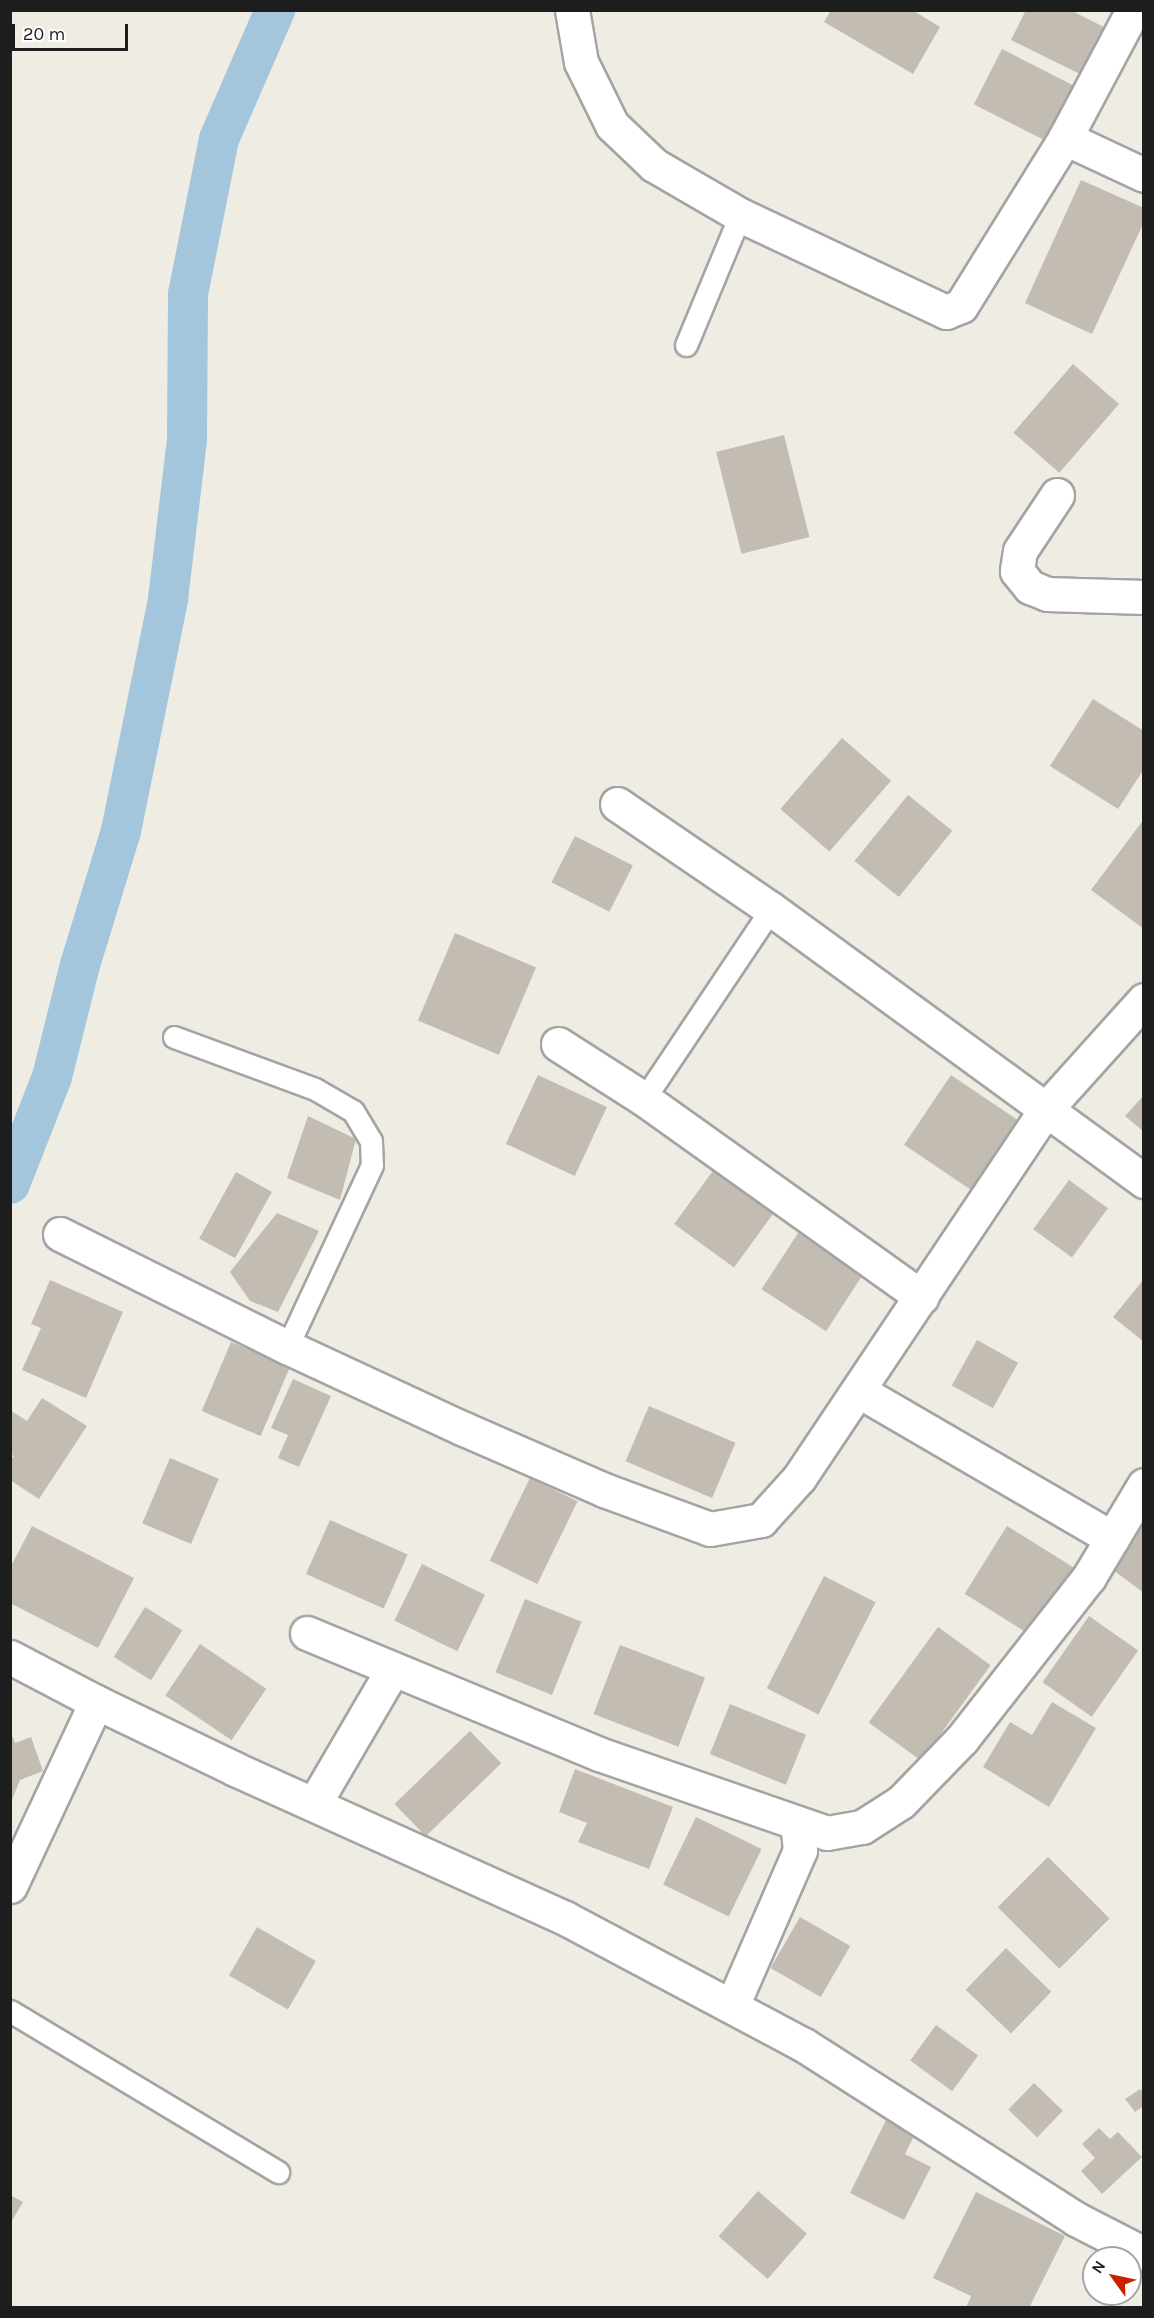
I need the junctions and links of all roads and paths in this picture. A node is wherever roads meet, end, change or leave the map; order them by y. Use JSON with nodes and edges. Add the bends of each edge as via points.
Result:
{"nodes":[{"id":1,"x":572,"y":10,"type":"edge"},
{"id":2,"x":1133,"y":10,"type":"edge"},
{"id":3,"x":1065,"y":138,"type":"junction"},
{"id":4,"x":1143,"y":175,"type":"edge"},
{"id":5,"x":740,"y":215,"type":"junction"},
{"id":6,"x":686,"y":345,"type":"dead end"},
{"id":7,"x":1057,"y":495,"type":"dead end"},
{"id":8,"x":1143,"y":597,"type":"edge"},
{"id":9,"x":616,"y":804,"type":"dead end"},
{"id":10,"x":771,"y":909,"type":"junction"},
{"id":11,"x":1143,"y":1000,"type":"edge"},
{"id":12,"x":174,"y":1037,"type":"dead end"},
{"id":13,"x":558,"y":1044,"type":"dead end"},
{"id":14,"x":644,"y":1099,"type":"junction"},
{"id":15,"x":1045,"y":1110,"type":"junction"},
{"id":16,"x":1143,"y":1181,"type":"edge"},
{"id":17,"x":60,"y":1234,"type":"dead end"},
{"id":18,"x":922,"y":1297,"type":"junction"},
{"id":19,"x":287,"y":1347,"type":"junction"},
{"id":20,"x":859,"y":1391,"type":"junction"},
{"id":21,"x":1143,"y":1485,"type":"edge"},
{"id":22,"x":1112,"y":1538,"type":"junction"},
{"id":23,"x":308,"y":1633,"type":"dead end"},
{"id":24,"x":10,"y":1657,"type":"edge"},
{"id":25,"x":393,"y":1669,"type":"junction"},
{"id":26,"x":96,"y":1702,"type":"junction"},
{"id":27,"x":314,"y":1804,"type":"junction"},
{"id":28,"x":797,"y":1823,"type":"junction"},
{"id":29,"x":10,"y":1886,"type":"edge"},
{"id":30,"x":732,"y":2006,"type":"junction"},
{"id":31,"x":10,"y":2011,"type":"edge"},
{"id":32,"x":278,"y":2172,"type":"dead end"},
{"id":33,"x":1143,"y":2254,"type":"edge"}],
"edges":[{"from":1,"to":5,"type":"street","via":[[581,62],[612,125],[654,165]]},
{"from":2,"to":3,"type":"street"},
{"from":3,"to":4,"type":"street"},
{"from":3,"to":5,"type":"street","via":[[961,306],[946,312]]},
{"from":5,"to":6,"type":"lane"},
{"from":7,"to":8,"type":"street","via":[[1020,551],[1017,571],[1029,587],[1047,594]]},
{"from":9,"to":10,"type":"street"},
{"from":10,"to":14,"type":"lane"},
{"from":10,"to":15,"type":"street"},
{"from":11,"to":15,"type":"street"},
{"from":12,"to":19,"type":"lane","via":[[315,1089],[353,1111],[371,1141],[372,1165]]},
{"from":13,"to":14,"type":"street"},
{"from":14,"to":18,"type":"street"},
{"from":15,"to":16,"type":"street"},
{"from":15,"to":18,"type":"street"},
{"from":17,"to":19,"type":"street"},
{"from":18,"to":20,"type":"street"},
{"from":19,"to":20,"type":"street","via":[[464,1430],[604,1490],[710,1529],[761,1520],[799,1478]]},
{"from":20,"to":22,"type":"street"},
{"from":21,"to":22,"type":"street"},
{"from":22,"to":28,"type":"street","via":[[1089,1577],[969,1730],[901,1802],[862,1827],[827,1833]]},
{"from":23,"to":25,"type":"street"},
{"from":24,"to":26,"type":"street"},
{"from":25,"to":27,"type":"street"},
{"from":25,"to":28,"type":"street","via":[[599,1754]]},
{"from":26,"to":27,"type":"street"},
{"from":26,"to":29,"type":"street"},
{"from":27,"to":30,"type":"street","via":[[564,1918]]},
{"from":28,"to":30,"type":"street","via":[[800,1850]]},
{"from":30,"to":33,"type":"street","via":[[804,2044],[1076,2219]]},
{"from":31,"to":32,"type":"lane"}]}
